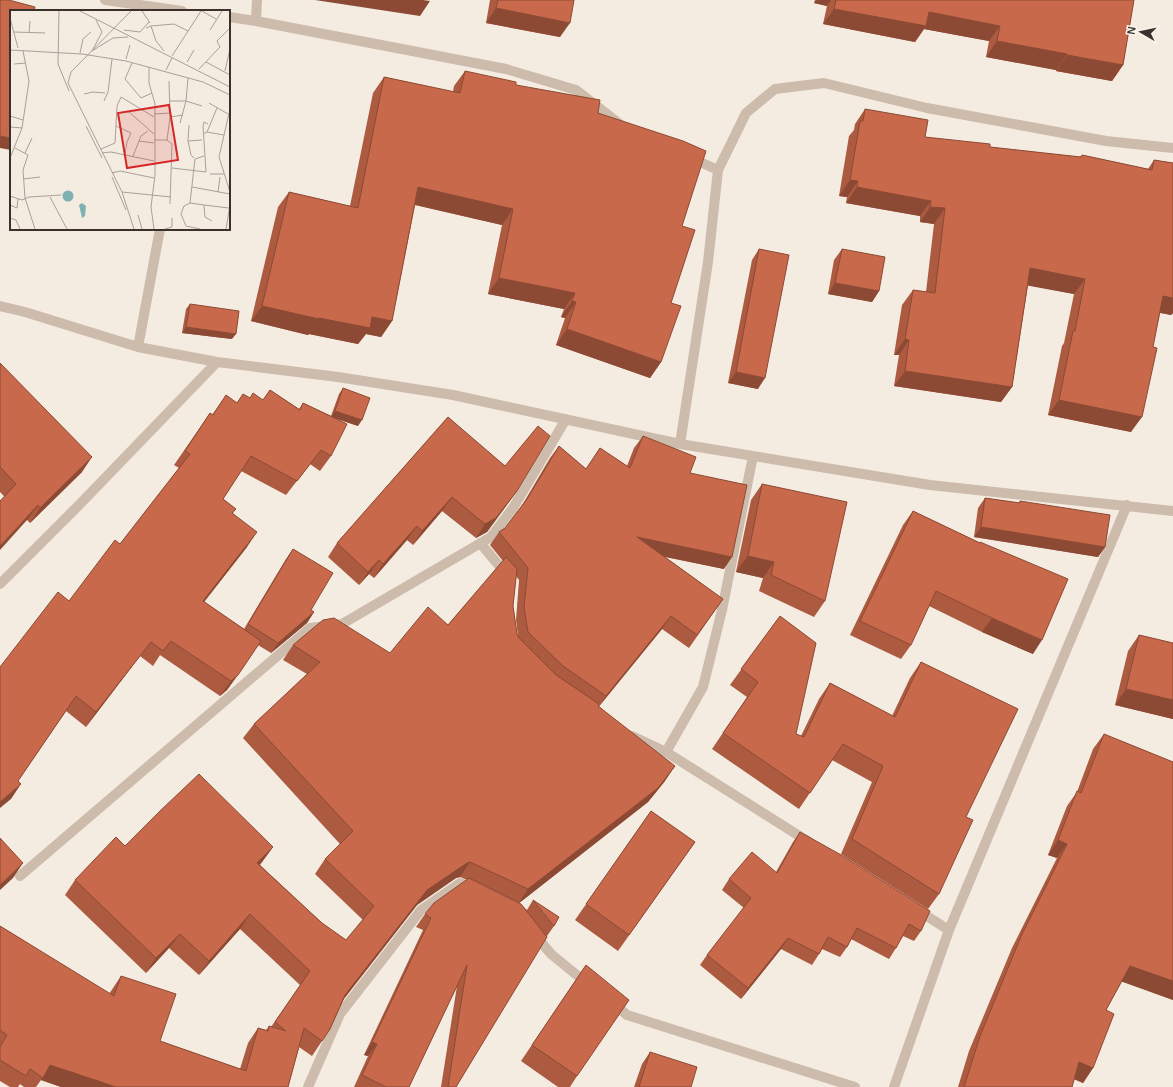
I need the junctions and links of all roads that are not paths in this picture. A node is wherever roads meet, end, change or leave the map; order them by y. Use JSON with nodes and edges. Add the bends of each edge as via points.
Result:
{"nodes":[{"id":1,"x":105,"y":0,"type":"edge"},
{"id":2,"x":257,"y":0,"type":"edge"},
{"id":3,"x":173,"y":10,"type":"edge"},
{"id":4,"x":230,"y":17,"type":"edge"},
{"id":5,"x":256,"y":21,"type":"junction"},
{"id":6,"x":628,"y":130,"type":"edge"},
{"id":7,"x":1173,"y":148,"type":"edge"},
{"id":8,"x":684,"y":155,"type":"edge"},
{"id":9,"x":718,"y":170,"type":"junction"},
{"id":10,"x":160,"y":230,"type":"edge"},
{"id":11,"x":0,"y":306,"type":"edge"},
{"id":12,"x":138,"y":346,"type":"junction"},
{"id":13,"x":217,"y":362,"type":"junction"},
{"id":14,"x":566,"y":419,"type":"junction"},
{"id":15,"x":680,"y":444,"type":"junction"},
{"id":16,"x":753,"y":456,"type":"junction"},
{"id":17,"x":1127,"y":505,"type":"junction"},
{"id":18,"x":1173,"y":511,"type":"edge"},
{"id":19,"x":480,"y":543,"type":"junction"},
{"id":20,"x":513,"y":582,"type":"edge"},
{"id":21,"x":0,"y":584,"type":"edge"},
{"id":22,"x":625,"y":733,"type":"edge"},
{"id":23,"x":666,"y":752,"type":"junction"},
{"id":24,"x":814,"y":846,"type":"edge"},
{"id":25,"x":20,"y":876,"type":"edge"},
{"id":26,"x":479,"y":892,"type":"edge"},
{"id":27,"x":909,"y":905,"type":"edge"},
{"id":28,"x":532,"y":930,"type":"edge"},
{"id":29,"x":949,"y":930,"type":"junction"},
{"id":30,"x":308,"y":1087,"type":"edge"},
{"id":31,"x":855,"y":1087,"type":"edge"},
{"id":32,"x":894,"y":1087,"type":"edge"}],
"edges":[{"from":1,"to":3,"type":"street"},
{"from":2,"to":5,"type":"street"},
{"from":4,"to":5,"type":"street"},
{"from":5,"to":6,"type":"street","via":[[506,69],[576,90]]},
{"from":7,"to":9,"type":"street","via":[[1106,141],[927,108],[824,83],[775,89],[746,113]]},
{"from":8,"to":9,"type":"street"},
{"from":9,"to":15,"type":"street","via":[[708,262]]},
{"from":10,"to":12,"type":"street"},
{"from":11,"to":12,"type":"street"},
{"from":12,"to":13,"type":"street"},
{"from":13,"to":14,"type":"street","via":[[453,395]]},
{"from":13,"to":21,"type":"street"},
{"from":14,"to":15,"type":"street"},
{"from":14,"to":19,"type":"street","via":[[513,508],[490,537]]},
{"from":15,"to":16,"type":"street"},
{"from":16,"to":17,"type":"street","via":[[930,485]]},
{"from":16,"to":23,"type":"street","via":[[722,610],[702,688]]},
{"from":17,"to":18,"type":"street"},
{"from":17,"to":29,"type":"street"},
{"from":19,"to":20,"type":"street"},
{"from":19,"to":25,"type":"street","via":[[342,624],[310,628]]},
{"from":22,"to":23,"type":"street"},
{"from":23,"to":24,"type":"street"},
{"from":26,"to":30,"type":"street","via":[[460,883],[421,910],[340,1014]]},
{"from":27,"to":29,"type":"street"},
{"from":28,"to":31,"type":"street","via":[[551,954],[627,1015]]},
{"from":29,"to":32,"type":"street"}]}
